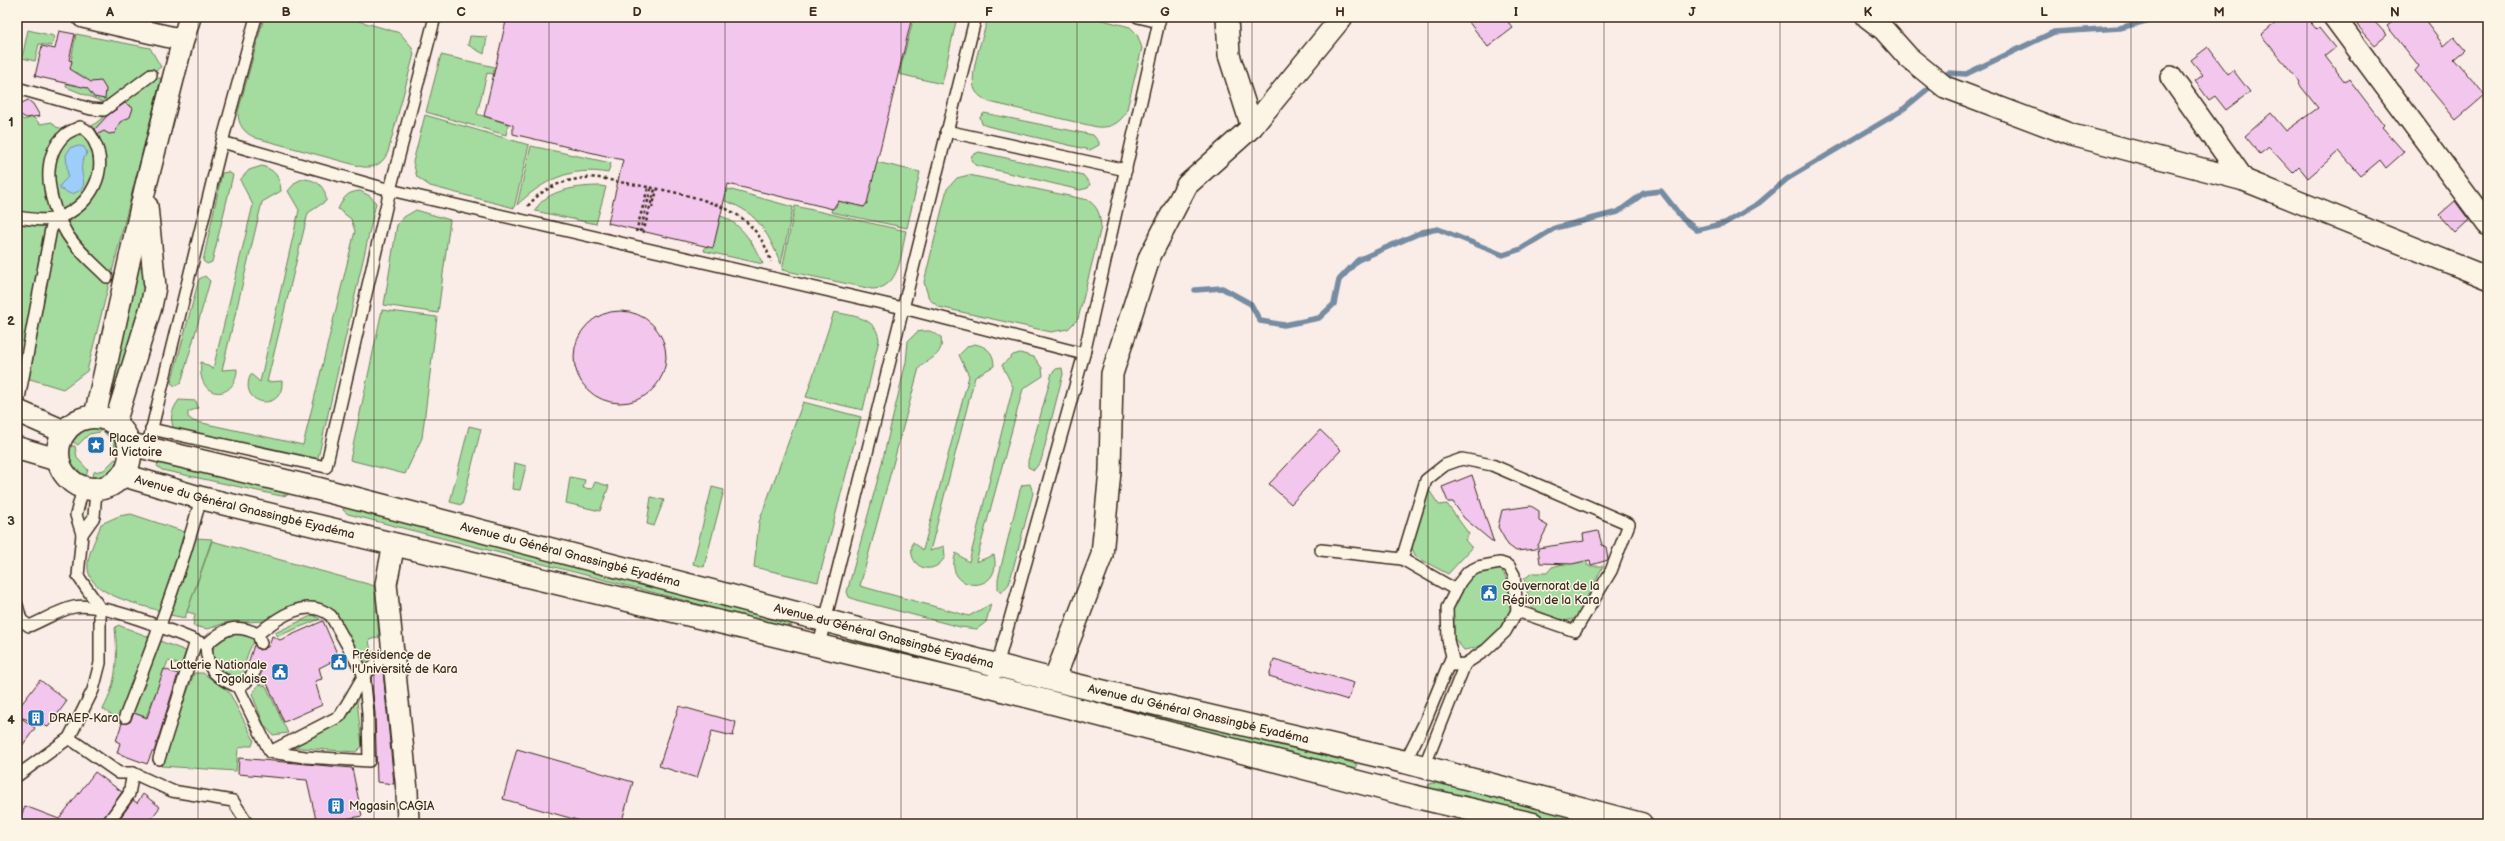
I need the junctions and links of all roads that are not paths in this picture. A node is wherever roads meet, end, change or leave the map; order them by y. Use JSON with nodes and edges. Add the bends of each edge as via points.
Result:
{"nodes":[{"id":1,"x":83,"y":17,"type":"edge"},
{"id":2,"x":190,"y":17,"type":"edge"},
{"id":3,"x":256,"y":17,"type":"edge"},
{"id":4,"x":435,"y":17,"type":"edge"},
{"id":5,"x":973,"y":17,"type":"edge"},
{"id":6,"x":1138,"y":17,"type":"edge"},
{"id":7,"x":1228,"y":17,"type":"edge"},
{"id":8,"x":1342,"y":17,"type":"edge"},
{"id":9,"x":1867,"y":17,"type":"edge"},
{"id":10,"x":2334,"y":17,"type":"edge"},
{"id":11,"x":1159,"y":19,"type":"edge"},
{"id":12,"x":184,"y":40,"type":"junction"},
{"id":13,"x":151,"y":75,"type":"dead end"},
{"id":14,"x":2171,"y":77,"type":"dead end"},
{"id":15,"x":17,"y":88,"type":"edge"},
{"id":16,"x":1252,"y":127,"type":"junction"},
{"id":17,"x":946,"y":131,"type":"junction"},
{"id":18,"x":222,"y":142,"type":"junction"},
{"id":19,"x":1126,"y":170,"type":"junction"},
{"id":20,"x":2244,"y":180,"type":"junction"},
{"id":21,"x":145,"y":189,"type":"junction"},
{"id":22,"x":390,"y":190,"type":"junction"},
{"id":23,"x":17,"y":217,"type":"edge"},
{"id":24,"x":59,"y":218,"type":"junction"},
{"id":25,"x":2488,"y":225,"type":"edge"},
{"id":26,"x":107,"y":278,"type":"dead end"},
{"id":27,"x":2488,"y":278,"type":"edge"},
{"id":28,"x":903,"y":308,"type":"junction"},
{"id":29,"x":1084,"y":354,"type":"junction"},
{"id":30,"x":17,"y":410,"type":"edge"},
{"id":31,"x":105,"y":420,"type":"junction"},
{"id":32,"x":65,"y":432,"type":"junction"},
{"id":33,"x":142,"y":440,"type":"junction"},
{"id":34,"x":17,"y":448,"type":"edge"},
{"id":35,"x":58,"y":460,"type":"junction"},
{"id":36,"x":326,"y":467,"type":"junction"},
{"id":37,"x":123,"y":475,"type":"junction"},
{"id":38,"x":90,"y":489,"type":"junction"},
{"id":39,"x":319,"y":489,"type":"junction"},
{"id":40,"x":201,"y":498,"type":"junction"},
{"id":41,"x":309,"y":522,"type":"junction"},
{"id":42,"x":82,"y":534,"type":"junction"},
{"id":43,"x":394,"y":544,"type":"junction"},
{"id":44,"x":1321,"y":550,"type":"dead end"},
{"id":45,"x":1402,"y":559,"type":"junction"},
{"id":46,"x":1456,"y":590,"type":"junction"},
{"id":47,"x":17,"y":605,"type":"edge"},
{"id":48,"x":100,"y":608,"type":"junction"},
{"id":49,"x":1517,"y":611,"type":"junction"},
{"id":50,"x":19,"y":618,"type":"edge"},
{"id":51,"x":827,"y":619,"type":"junction"},
{"id":52,"x":160,"y":626,"type":"junction"},
{"id":53,"x":201,"y":643,"type":"junction"},
{"id":54,"x":819,"y":645,"type":"junction"},
{"id":55,"x":1452,"y":656,"type":"junction"},
{"id":56,"x":394,"y":658,"type":"junction"},
{"id":57,"x":998,"y":664,"type":"junction"},
{"id":58,"x":1465,"y":664,"type":"junction"},
{"id":59,"x":255,"y":671,"type":"dead end"},
{"id":60,"x":364,"y":675,"type":"junction"},
{"id":61,"x":1054,"y":680,"type":"junction"},
{"id":62,"x":238,"y":687,"type":"junction"},
{"id":63,"x":991,"y":687,"type":"junction"},
{"id":64,"x":125,"y":718,"type":"dead end"},
{"id":65,"x":69,"y":738,"type":"junction"},
{"id":66,"x":270,"y":752,"type":"junction"},
{"id":67,"x":159,"y":759,"type":"dead end"},
{"id":68,"x":1414,"y":765,"type":"junction"},
{"id":69,"x":133,"y":773,"type":"junction"},
{"id":70,"x":17,"y":776,"type":"edge"},
{"id":71,"x":1394,"y":791,"type":"junction"},
{"id":72,"x":107,"y":824,"type":"edge"},
{"id":73,"x":248,"y":824,"type":"edge"},
{"id":74,"x":408,"y":824,"type":"edge"},
{"id":75,"x":1533,"y":824,"type":"edge"},
{"id":76,"x":1640,"y":824,"type":"edge"}],
"edges":[{"from":1,"to":12,"type":"street"},
{"from":2,"to":12,"type":"street"},
{"from":3,"to":18,"type":"lane"},
{"from":4,"to":22,"type":"lane"},
{"from":5,"to":17,"type":"lane","via":[[975,20]]},
{"from":6,"to":11,"type":"lane"},
{"from":7,"to":16,"type":"street","via":[[1229,55]]},
{"from":8,"to":16,"type":"street"},
{"from":9,"to":20,"type":"street","via":[[1937,81],[2072,135]]},
{"from":10,"to":25,"type":"street"},
{"from":11,"to":19,"type":"lane"},
{"from":12,"to":21,"type":"street"},
{"from":13,"to":15,"type":"lane","via":[[104,110],[91,109]]},
{"from":14,"to":20,"type":"street"},
{"from":16,"to":61,"type":"street","via":[[1187,185],[1150,256],[1112,374],[1110,471],[1102,555]]},
{"from":17,"to":19,"type":"lane"},
{"from":17,"to":28,"type":"lane"},
{"from":18,"to":22,"type":"lane"},
{"from":18,"to":33,"type":"lane"},
{"from":19,"to":29,"type":"lane"},
{"from":20,"to":27,"type":"street"},
{"from":21,"to":31,"type":"street"},
{"from":21,"to":31,"type":"street","via":[[155,287],[152,307]]},
{"from":22,"to":28,"type":"lane"},
{"from":22,"to":36,"type":"lane"},
{"from":23,"to":24,"type":"lane","via":[[41,220]]},
{"from":24,"to":24,"type":"lane","via":[[50,191],[49,169],[54,152],[66,133],[80,127],[88,130],[99,151],[100,175],[88,198]]},
{"from":24,"to":26,"type":"lane","via":[[68,235]]},
{"from":24,"to":30,"type":"lane","via":[[51,229]]},
{"from":28,"to":29,"type":"lane"},
{"from":28,"to":51,"type":"lane"},
{"from":29,"to":57,"type":"lane"},
{"from":30,"to":32,"type":"main road"},
{"from":31,"to":32,"type":"main road","via":[[78,421]]},
{"from":31,"to":33,"type":"main road"},
{"from":32,"to":35,"type":"main road","via":[[60,440]]},
{"from":33,"to":36,"type":"lane"},
{"from":33,"to":37,"type":"main road","via":[[131,454]]},
{"from":33,"to":39,"type":"main road","name":"Avenue du Général Gnassingbé Eyadéma"},
{"from":34,"to":35,"type":"main road"},
{"from":35,"to":38,"type":"main road","via":[[67,477]]},
{"from":36,"to":39,"type":"lane"},
{"from":37,"to":38,"type":"main road","via":[[107,487]]},
{"from":37,"to":40,"type":"main road","name":"Avenue du Général Gnassingbé Eyadéma"},
{"from":38,"to":42,"type":"lane","via":[[94,517]]},
{"from":38,"to":42,"type":"lane","via":[[76,515]]},
{"from":39,"to":41,"type":"main road"},
{"from":39,"to":51,"type":"main road","name":"Avenue du Général Gnassingbé Eyadéma"},
{"from":40,"to":41,"type":"main road","name":"Avenue du Général Gnassingbé Eyadéma"},
{"from":40,"to":52,"type":"lane","via":[[191,536]]},
{"from":41,"to":43,"type":"main road","name":"Avenue du Général Gnassingbé Eyadéma"},
{"from":42,"to":48,"type":"lane","via":[[78,576]]},
{"from":43,"to":54,"type":"main road","name":"Avenue du Général Gnassingbé Eyadéma"},
{"from":43,"to":56,"type":"street","via":[[386,584]]},
{"from":44,"to":45,"type":"lane"},
{"from":45,"to":46,"type":"lane"},
{"from":45,"to":49,"type":"lane","via":[[1426,480],[1445,465],[1462,459],[1492,465],[1629,524],[1611,571],[1575,631]]},
{"from":46,"to":49,"type":"lane","via":[[1468,572],[1478,567],[1500,563],[1509,566],[1514,575]]},
{"from":46,"to":55,"type":"lane","via":[[1447,608],[1448,640]]},
{"from":47,"to":50,"type":"lane"},
{"from":48,"to":50,"type":"lane","via":[[75,607],[29,626]]},
{"from":48,"to":52,"type":"lane"},
{"from":48,"to":65,"type":"lane","via":[[100,663],[93,690]]},
{"from":49,"to":58,"type":"lane","via":[[1505,632],[1486,650]]},
{"from":51,"to":54,"type":"lane"},
{"from":51,"to":57,"type":"main road","name":"Avenue du Général Gnassingbé Eyadéma"},
{"from":52,"to":53,"type":"lane"},
{"from":52,"to":64,"type":"lane"},
{"from":53,"to":60,"type":"lane","via":[[230,628],[259,639],[271,623],[303,607],[324,610]]},
{"from":53,"to":62,"type":"lane","via":[[210,669],[217,677]]},
{"from":53,"to":67,"type":"lane"},
{"from":54,"to":63,"type":"main road","name":"Avenue du Général Gnassingbé Eyadéma"},
{"from":55,"to":58,"type":"lane","via":[[1454,665]]},
{"from":55,"to":68,"type":"lane","via":[[1424,724]]},
{"from":56,"to":60,"type":"lane","via":[[383,658]]},
{"from":56,"to":74,"type":"street"},
{"from":57,"to":61,"type":"main road","name":"Avenue du Général Gnassingbé Eyadéma"},
{"from":57,"to":63,"type":"lane"},
{"from":58,"to":68,"type":"lane"},
{"from":59,"to":62,"type":"lane"},
{"from":60,"to":66,"type":"lane","via":[[340,716]]},
{"from":60,"to":66,"type":"lane","via":[[369,761]]},
{"from":61,"to":68,"type":"main road","name":"Avenue du Général Gnassingbé Eyadéma"},
{"from":62,"to":66,"type":"lane"},
{"from":63,"to":71,"type":"main road","name":"Avenue du Général Gnassingbé Eyadéma"},
{"from":65,"to":69,"type":"lane","via":[[119,773]]},
{"from":65,"to":70,"type":"lane"},
{"from":68,"to":71,"type":"main road"},
{"from":68,"to":76,"type":"main road","name":"Avenue du Général Gnassingbé Eyadéma"},
{"from":69,"to":72,"type":"lane","via":[[129,794]]},
{"from":69,"to":73,"type":"lane","via":[[172,791],[233,801]]},
{"from":71,"to":75,"type":"main road","name":"Avenue du Général Gnassingbé Eyadéma"}]}
